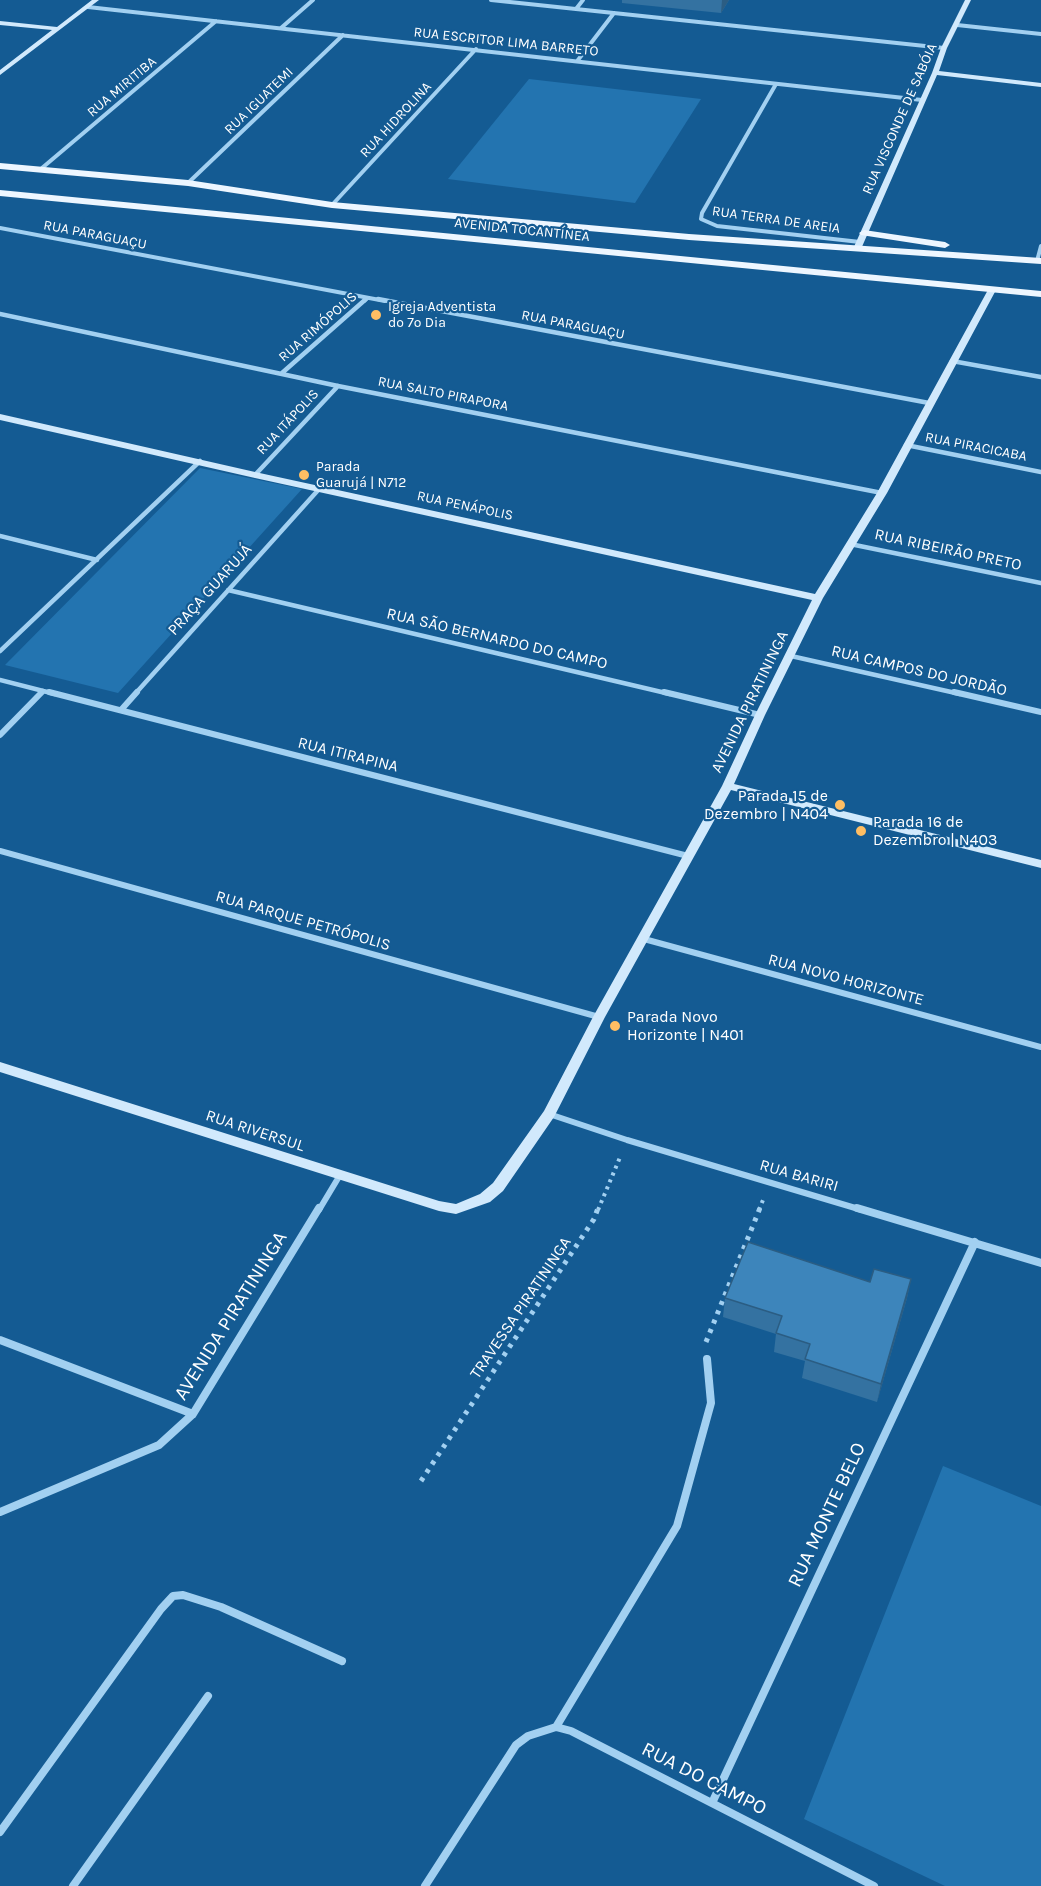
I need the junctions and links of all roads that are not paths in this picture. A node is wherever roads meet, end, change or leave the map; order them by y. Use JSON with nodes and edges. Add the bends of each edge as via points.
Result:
{"nodes":[{"id":1,"x":96,"y":0,"type":"edge"},
{"id":2,"x":313,"y":0,"type":"edge"},
{"id":3,"x":491,"y":0,"type":"edge"},
{"id":4,"x":583,"y":0,"type":"edge"},
{"id":5,"x":968,"y":0,"type":"edge"},
{"id":6,"x":88,"y":7,"type":"junction"},
{"id":7,"x":576,"y":9,"type":"junction"},
{"id":8,"x":614,"y":13,"type":"junction"},
{"id":9,"x":216,"y":21,"type":"junction"},
{"id":10,"x":0,"y":23,"type":"edge"},
{"id":11,"x":957,"y":25,"type":"junction"},
{"id":12,"x":281,"y":28,"type":"junction"},
{"id":13,"x":58,"y":29,"type":"junction"},
{"id":14,"x":343,"y":34,"type":"junction"},
{"id":15,"x":1041,"y":34,"type":"edge"},
{"id":16,"x":944,"y":48,"type":"junction"},
{"id":17,"x":476,"y":49,"type":"junction"},
{"id":18,"x":578,"y":60,"type":"junction"},
{"id":19,"x":0,"y":73,"type":"edge"},
{"id":20,"x":935,"y":74,"type":"junction"},
{"id":21,"x":776,"y":84,"type":"junction"},
{"id":22,"x":1041,"y":85,"type":"edge"},
{"id":23,"x":922,"y":100,"type":"junction"},
{"id":24,"x":0,"y":160,"type":"edge"},
{"id":25,"x":0,"y":166,"type":"edge"},
{"id":26,"x":42,"y":168,"type":"junction"},
{"id":27,"x":188,"y":183,"type":"junction"},
{"id":28,"x":0,"y":193,"type":"edge"},
{"id":29,"x":332,"y":206,"type":"junction"},
{"id":30,"x":0,"y":228,"type":"edge"},
{"id":31,"x":860,"y":241,"type":"junction"},
{"id":32,"x":1041,"y":246,"type":"edge"},
{"id":33,"x":998,"y":257,"type":"junction"},
{"id":34,"x":1039,"y":261,"type":"edge"},
{"id":35,"x":992,"y":290,"type":"junction"},
{"id":36,"x":1041,"y":294,"type":"edge"},
{"id":37,"x":367,"y":298,"type":"junction"},
{"id":38,"x":0,"y":314,"type":"edge"},
{"id":39,"x":952,"y":361,"type":"junction"},
{"id":40,"x":282,"y":373,"type":"junction"},
{"id":41,"x":1041,"y":377,"type":"edge"},
{"id":42,"x":338,"y":386,"type":"junction"},
{"id":43,"x":929,"y":403,"type":"junction"},
{"id":44,"x":0,"y":417,"type":"edge"},
{"id":45,"x":906,"y":445,"type":"junction"},
{"id":46,"x":200,"y":461,"type":"junction"},
{"id":47,"x":1041,"y":472,"type":"edge"},
{"id":48,"x":255,"y":475,"type":"junction"},
{"id":49,"x":320,"y":488,"type":"junction"},
{"id":50,"x":882,"y":493,"type":"junction"},
{"id":51,"x":0,"y":536,"type":"edge"},
{"id":52,"x":850,"y":544,"type":"junction"},
{"id":53,"x":96,"y":560,"type":"junction"},
{"id":54,"x":1041,"y":583,"type":"edge"},
{"id":55,"x":228,"y":590,"type":"junction"},
{"id":56,"x":818,"y":598,"type":"junction"},
{"id":57,"x":0,"y":651,"type":"edge"},
{"id":58,"x":791,"y":656,"type":"junction"},
{"id":59,"x":0,"y":680,"type":"edge"},
{"id":60,"x":43,"y":691,"type":"junction"},
{"id":61,"x":121,"y":710,"type":"junction"},
{"id":62,"x":1041,"y":712,"type":"edge"},
{"id":63,"x":760,"y":715,"type":"junction"},
{"id":64,"x":0,"y":735,"type":"edge"},
{"id":65,"x":728,"y":786,"type":"junction"},
{"id":66,"x":0,"y":850,"type":"edge"},
{"id":67,"x":688,"y":856,"type":"junction"},
{"id":68,"x":1041,"y":864,"type":"edge"},
{"id":69,"x":644,"y":939,"type":"junction"},
{"id":70,"x":599,"y":1017,"type":"junction"},
{"id":71,"x":1041,"y":1047,"type":"edge"},
{"id":72,"x":0,"y":1067,"type":"edge"},
{"id":73,"x":549,"y":1114,"type":"junction"},
{"id":74,"x":340,"y":1175,"type":"junction"},
{"id":75,"x":498,"y":1187,"type":"joint"},
{"id":76,"x":975,"y":1242,"type":"junction"},
{"id":77,"x":1041,"y":1263,"type":"edge"},
{"id":78,"x":0,"y":1340,"type":"edge"},
{"id":79,"x":707,"y":1359,"type":"road end"},
{"id":80,"x":193,"y":1414,"type":"junction"},
{"id":81,"x":0,"y":1512,"type":"edge"},
{"id":82,"x":342,"y":1661,"type":"dead end"},
{"id":83,"x":208,"y":1696,"type":"dead end"},
{"id":84,"x":556,"y":1726,"type":"junction"},
{"id":85,"x":712,"y":1803,"type":"junction"},
{"id":86,"x":0,"y":1832,"type":"edge"},
{"id":87,"x":73,"y":1886,"type":"edge"},
{"id":88,"x":425,"y":1886,"type":"edge"},
{"id":89,"x":873,"y":1886,"type":"edge"}],
"edges":[{"from":1,"to":6,"type":"street"},
{"from":2,"to":12,"type":"street"},
{"from":3,"to":7,"type":"street"},
{"from":4,"to":7,"type":"street"},
{"from":5,"to":11,"type":"street","name":"RUA VISCONDE DE SABÓIA"},
{"from":6,"to":9,"type":"street","name":"RUA ESCRITOR LIMA BARRETO"},
{"from":6,"to":13,"type":"street"},
{"from":7,"to":8,"type":"street"},
{"from":8,"to":16,"type":"street"},
{"from":8,"to":18,"type":"street"},
{"from":9,"to":12,"type":"street","name":"RUA ESCRITOR LIMA BARRETO"},
{"from":9,"to":26,"type":"street","name":"RUA MIRITIBA"},
{"from":10,"to":13,"type":"street"},
{"from":11,"to":15,"type":"street"},
{"from":11,"to":16,"type":"street","name":"RUA VISCONDE DE SABÓIA"},
{"from":12,"to":14,"type":"street","name":"RUA ESCRITOR LIMA BARRETO"},
{"from":13,"to":19,"type":"street"},
{"from":14,"to":17,"type":"street","name":"RUA ESCRITOR LIMA BARRETO"},
{"from":14,"to":27,"type":"street","name":"RUA IGUATEMI"},
{"from":16,"to":20,"type":"street","name":"RUA VISCONDE DE SABÓIA"},
{"from":17,"to":18,"type":"street","name":"RUA ESCRITOR LIMA BARRETO"},
{"from":17,"to":29,"type":"street","name":"RUA HIDROLINA"},
{"from":18,"to":21,"type":"street","name":"RUA ESCRITOR LIMA BARRETO"},
{"from":20,"to":22,"type":"street"},
{"from":20,"to":23,"type":"street","name":"RUA VISCONDE DE SABÓIA"},
{"from":21,"to":23,"type":"street","name":"RUA ESCRITOR LIMA BARRETO"},
{"from":21,"to":31,"type":"street","name":"RUA TERRA DE AREIA","via":[[701,219],[717,226]]},
{"from":23,"to":31,"type":"street","name":"RUA VISCONDE DE SABÓIA"},
{"from":24,"to":26,"type":"main road"},
{"from":25,"to":26,"type":"main road","name":"AVENIDA TOCANTÍNEA"},
{"from":26,"to":27,"type":"main road","name":"AVENIDA TOCANTÍNEA"},
{"from":27,"to":29,"type":"main road","name":"AVENIDA TOCANTÍNEA"},
{"from":28,"to":35,"type":"main road","name":"AVENIDA TOCANTÍNEA"},
{"from":29,"to":31,"type":"main road","name":"AVENIDA TOCANTÍNEA"},
{"from":30,"to":37,"type":"street","name":"RUA PARAGUAÇU"},
{"from":31,"to":33,"type":"main road","name":"AVENIDA TOCANTÍNEA"},
{"from":31,"to":33,"type":"main road","via":[[950,246]]},
{"from":32,"to":34,"type":"street"},
{"from":33,"to":34,"type":"main road","name":"AVENIDA TOCANTÍNEA"},
{"from":35,"to":36,"type":"main road","name":"AVENIDA TOCANTÍNEA"},
{"from":35,"to":39,"type":"street","name":"AVENIDA PIRATININGA"},
{"from":37,"to":40,"type":"street","name":"RUA RIMÓPOLIS"},
{"from":37,"to":43,"type":"street","name":"RUA PARAGUAÇU"},
{"from":38,"to":40,"type":"street","name":"RUA SALTO PIRAPORA"},
{"from":39,"to":41,"type":"street"},
{"from":39,"to":43,"type":"street","name":"AVENIDA PIRATININGA"},
{"from":40,"to":42,"type":"street","name":"RUA SALTO PIRAPORA"},
{"from":42,"to":48,"type":"street","name":"RUA ITÁPOLIS"},
{"from":42,"to":50,"type":"street","name":"RUA SALTO PIRAPORA"},
{"from":43,"to":45,"type":"street","name":"AVENIDA PIRATININGA"},
{"from":44,"to":46,"type":"street","name":"RUA PENÁPOLIS"},
{"from":45,"to":47,"type":"street","name":"RUA PIRACICABA"},
{"from":45,"to":50,"type":"street","name":"AVENIDA PIRATININGA"},
{"from":46,"to":48,"type":"street","name":"RUA PENÁPOLIS"},
{"from":46,"to":53,"type":"street"},
{"from":48,"to":49,"type":"street","name":"RUA PENÁPOLIS"},
{"from":49,"to":55,"type":"street","name":"PRAÇA GUARUJÁ"},
{"from":49,"to":56,"type":"street","name":"RUA PENÁPOLIS"},
{"from":50,"to":52,"type":"street","name":"AVENIDA PIRATININGA"},
{"from":51,"to":53,"type":"street"},
{"from":52,"to":54,"type":"street","name":"RUA RIBEIRÃO PRETO"},
{"from":52,"to":56,"type":"street","name":"AVENIDA PIRATININGA"},
{"from":53,"to":57,"type":"street"},
{"from":55,"to":61,"type":"street","name":"PRAÇA GUARUJÁ"},
{"from":55,"to":63,"type":"street","name":"RUA SÃO BERNARDO DO CAMPO"},
{"from":56,"to":58,"type":"street","name":"AVENIDA PIRATININGA"},
{"from":58,"to":62,"type":"street","name":"RUA CAMPOS DO JORDÃO"},
{"from":58,"to":63,"type":"street","name":"AVENIDA PIRATININGA"},
{"from":59,"to":60,"type":"street","name":"RUA ITIRAPINA"},
{"from":60,"to":61,"type":"street","name":"RUA ITIRAPINA"},
{"from":60,"to":64,"type":"street"},
{"from":61,"to":67,"type":"street","name":"RUA ITIRAPINA"},
{"from":63,"to":65,"type":"street","name":"AVENIDA PIRATININGA"},
{"from":65,"to":67,"type":"street","name":"AVENIDA PIRATININGA"},
{"from":65,"to":68,"type":"street"},
{"from":66,"to":70,"type":"street","name":"RUA PARQUE PETRÓPOLIS"},
{"from":67,"to":69,"type":"street","name":"AVENIDA PIRATININGA"},
{"from":69,"to":70,"type":"street","name":"AVENIDA PIRATININGA"},
{"from":69,"to":71,"type":"street","name":"RUA NOVO HORIZONTE"},
{"from":70,"to":73,"type":"street","name":"AVENIDA PIRATININGA"},
{"from":72,"to":74,"type":"street","name":"RUA RIVERSUL"},
{"from":73,"to":75,"type":"street","name":"AVENIDA PIRATININGA"},
{"from":73,"to":76,"type":"street","name":"RUA BARIRI"},
{"from":74,"to":75,"type":"street","name":"RUA RIVERSUL","via":[[456,1209],[485,1198]]},
{"from":74,"to":80,"type":"street","name":"AVENIDA PIRATININGA"},
{"from":76,"to":77,"type":"street","name":"RUA BARIRI"},
{"from":76,"to":85,"type":"street","name":"RUA MONTE BELO"},
{"from":78,"to":80,"type":"street"},
{"from":79,"to":84,"type":"street","via":[[711,1402],[677,1526]]},
{"from":80,"to":81,"type":"street","name":"AVENIDA PIRATININGA","via":[[159,1445]]},
{"from":82,"to":86,"type":"street","via":[[221,1607],[183,1595],[173,1596]]},
{"from":83,"to":87,"type":"street"},
{"from":84,"to":85,"type":"street","name":"RUA DO CAMPO"},
{"from":84,"to":88,"type":"street","via":[[516,1745]]},
{"from":85,"to":89,"type":"street","name":"RUA DO CAMPO"}]}
